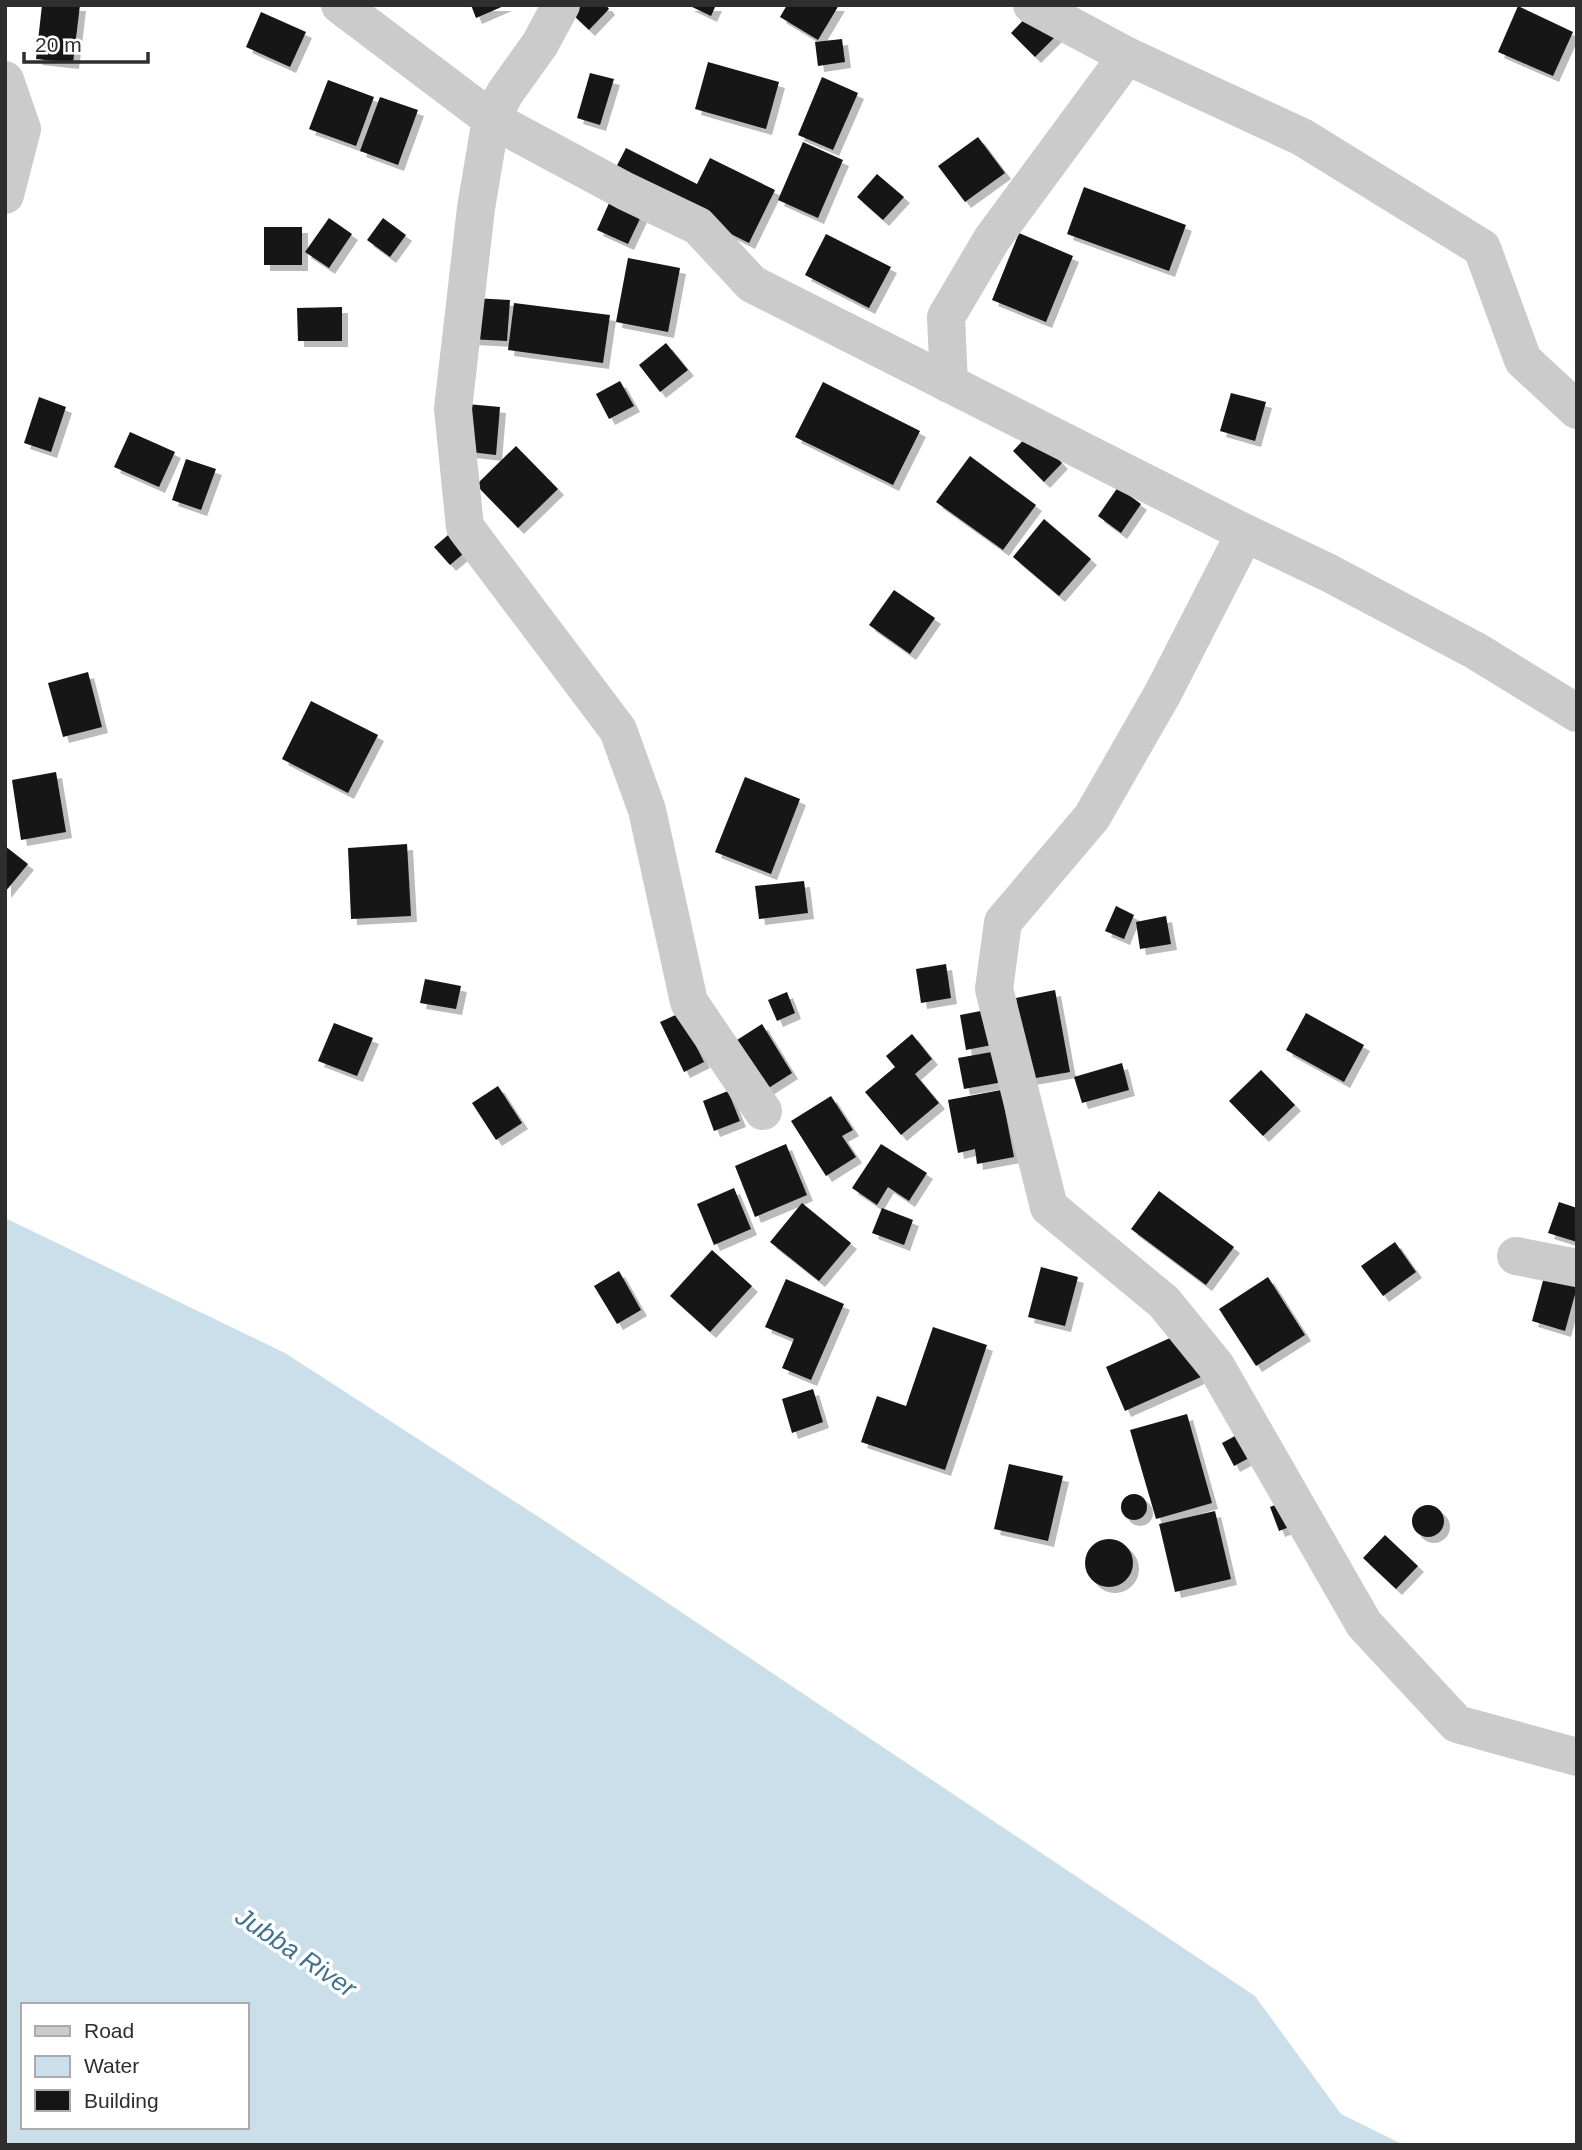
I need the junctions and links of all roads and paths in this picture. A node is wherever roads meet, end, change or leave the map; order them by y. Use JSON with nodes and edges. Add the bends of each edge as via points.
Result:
{"nodes":[{"id":1,"x":340,"y":5,"type":"edge"},
{"id":2,"x":561,"y":5,"type":"edge"},
{"id":3,"x":1032,"y":5,"type":"edge"},
{"id":4,"x":1127,"y":56,"type":"junction"},
{"id":5,"x":5,"y":80,"type":"edge"},
{"id":6,"x":491,"y":119,"type":"junction"},
{"id":7,"x":5,"y":195,"type":"edge"},
{"id":8,"x":949,"y":384,"type":"junction"},
{"id":9,"x":1577,"y":410,"type":"edge"},
{"id":10,"x":1245,"y":533,"type":"junction"},
{"id":11,"x":1577,"y":713,"type":"edge"},
{"id":12,"x":763,"y":1111,"type":"dead end"},
{"id":13,"x":1516,"y":1256,"type":"dead end"},
{"id":14,"x":1577,"y":1268,"type":"edge"},
{"id":15,"x":1577,"y":1757,"type":"edge"}],
"edges":[{"from":1,"to":6,"type":"street"},
{"from":2,"to":6,"type":"street"},
{"from":3,"to":4,"type":"street"},
{"from":4,"to":8,"type":"street","via":[[992,239],[946,317]]},
{"from":4,"to":9,"type":"street","via":[[1302,137],[1482,248],[1523,359]]},
{"from":5,"to":7,"type":"street","via":[[22,129]]},
{"from":6,"to":8,"type":"street","via":[[698,226],[752,284]]},
{"from":6,"to":12,"type":"street","via":[[453,409],[465,527],[618,730],[647,810],[689,1002]]},
{"from":8,"to":10,"type":"street"},
{"from":10,"to":11,"type":"street","via":[[1476,650]]},
{"from":10,"to":15,"type":"street","via":[[1163,693],[1092,817],[1003,922],[994,989],[1049,1207],[1164,1302],[1216,1366],[1364,1624],[1457,1724]]},
{"from":13,"to":14,"type":"street"}]}
